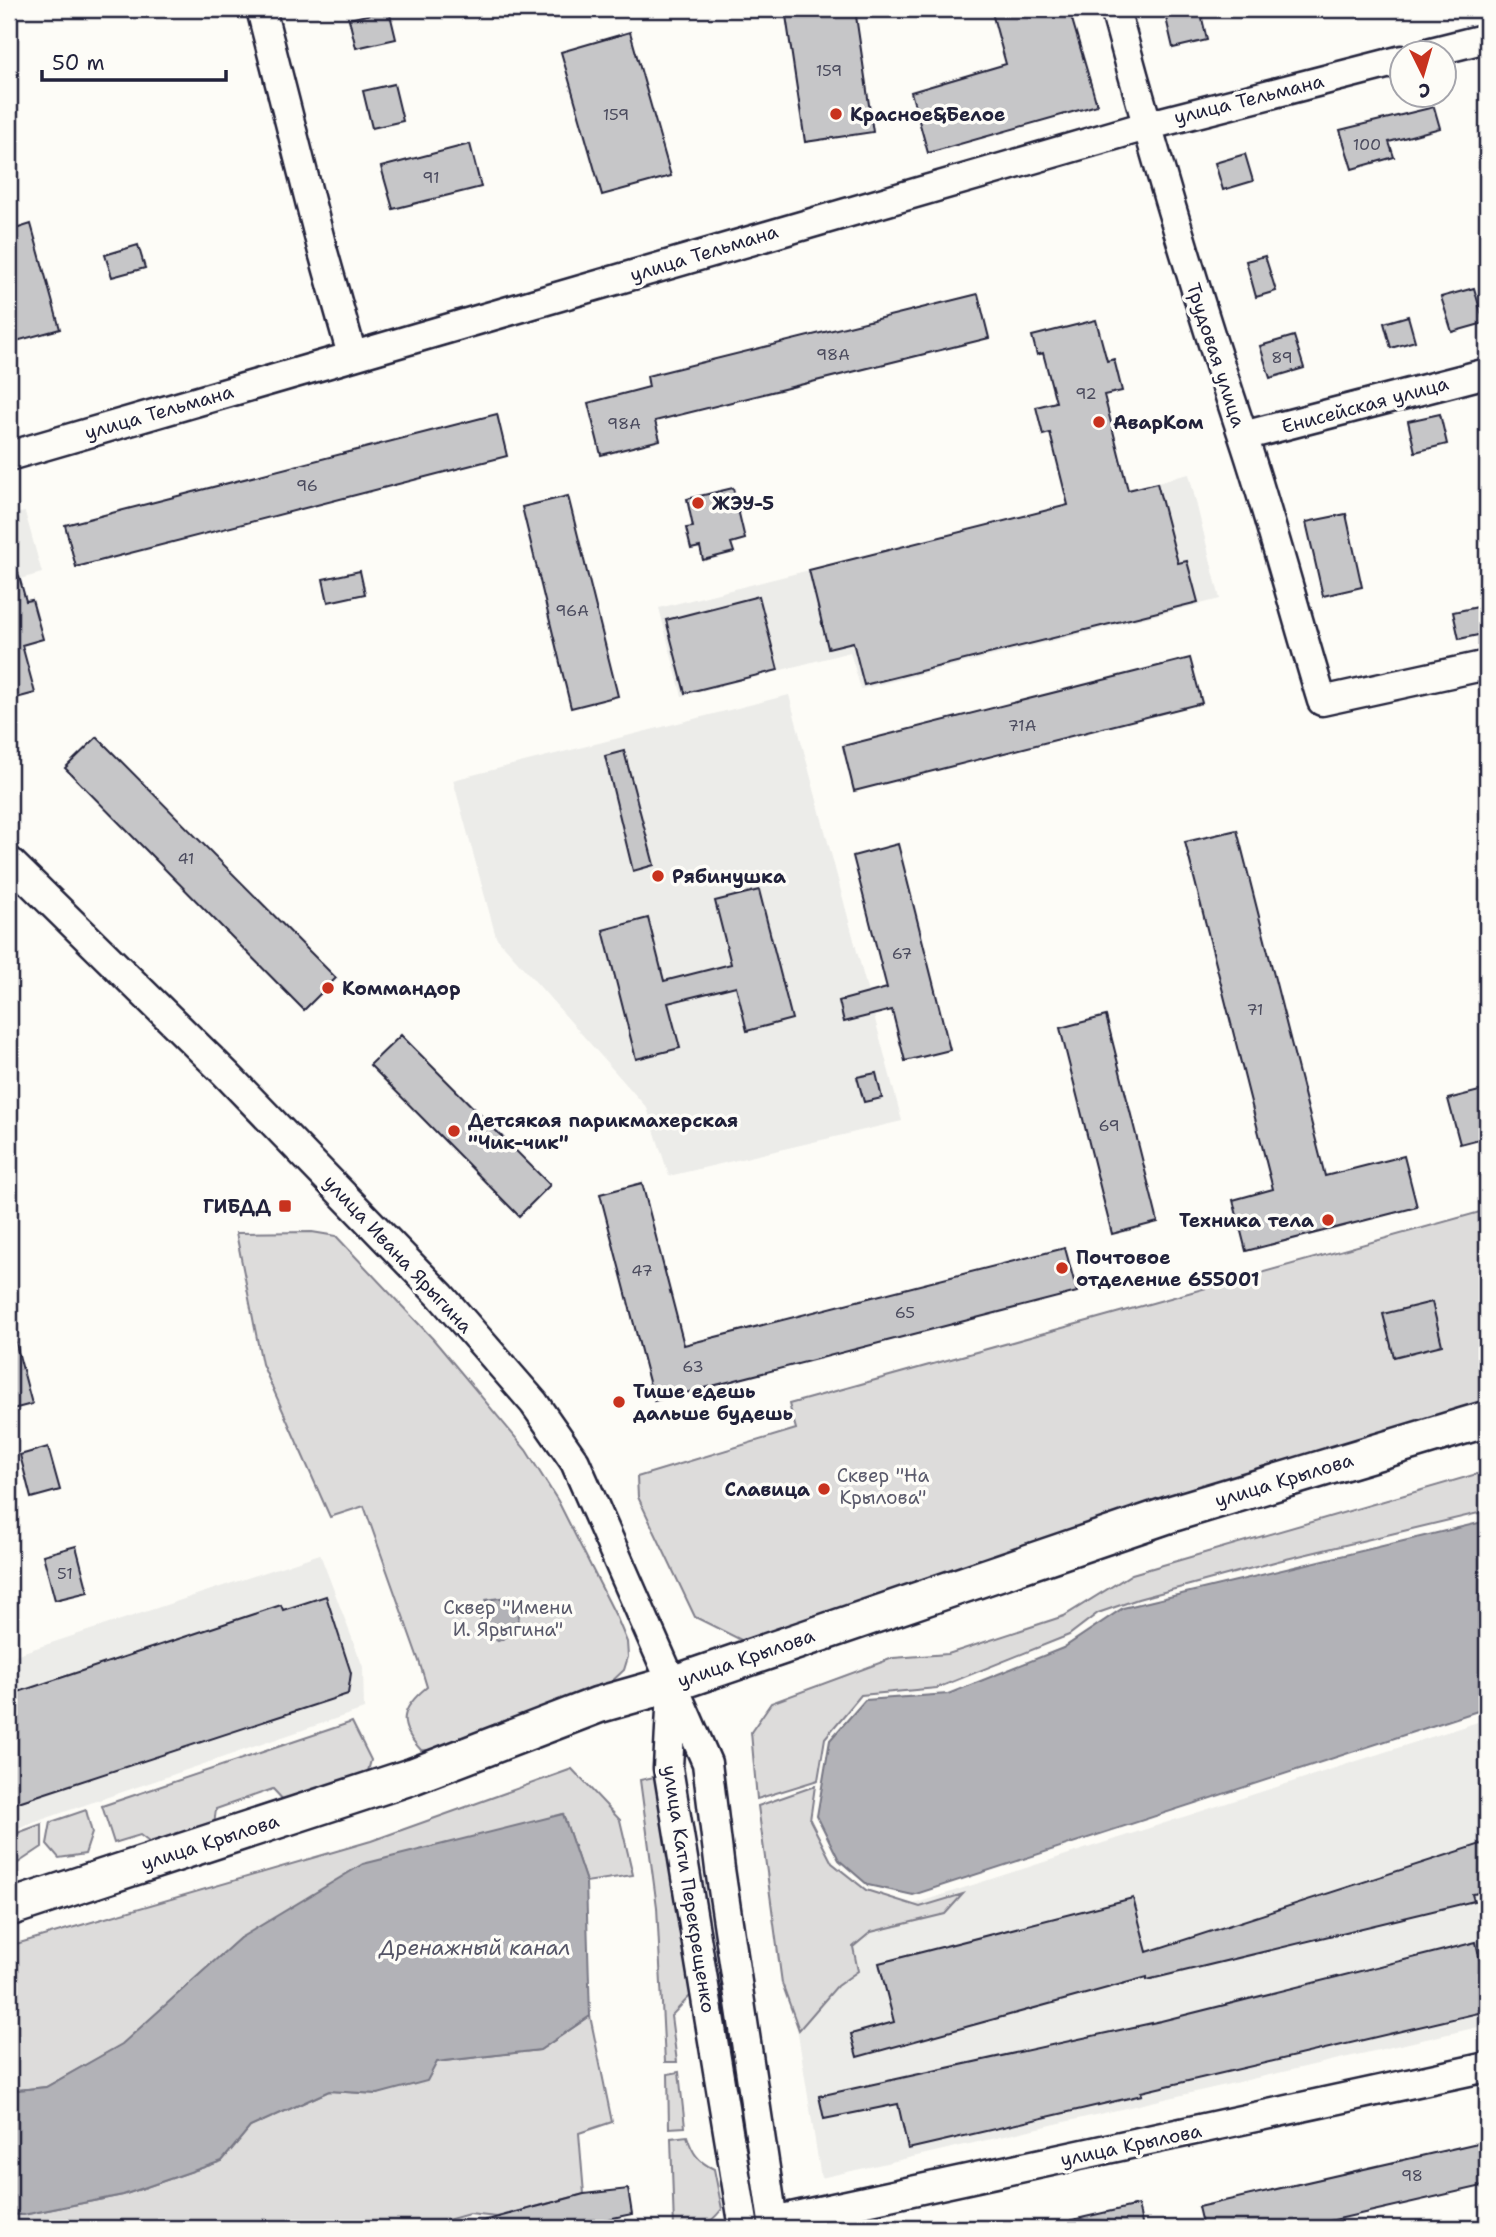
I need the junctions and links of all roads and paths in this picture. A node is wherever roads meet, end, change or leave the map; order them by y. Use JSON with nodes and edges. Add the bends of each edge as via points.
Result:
{"nodes":[{"id":1,"x":261,"y":9,"type":"edge"},
{"id":2,"x":1115,"y":9,"type":"edge"},
{"id":3,"x":1487,"y":38,"type":"edge"},
{"id":4,"x":1458,"y":45,"type":"edge"},
{"id":5,"x":1388,"y":64,"type":"edge"},
{"id":6,"x":1146,"y":126,"type":"junction"},
{"id":7,"x":352,"y":355,"type":"junction"},
{"id":8,"x":1487,"y":373,"type":"edge"},
{"id":9,"x":1243,"y":436,"type":"junction"},
{"id":10,"x":9,"y":456,"type":"edge"},
{"id":11,"x":1487,"y":666,"type":"edge"},
{"id":12,"x":9,"y":861,"type":"edge"},
{"id":13,"x":22,"y":893,"type":"edge"},
{"id":14,"x":1487,"y":1419,"type":"edge"},
{"id":15,"x":673,"y":1684,"type":"junction"},
{"id":16,"x":9,"y":1908,"type":"edge"},
{"id":17,"x":1487,"y":2067,"type":"edge"},
{"id":18,"x":774,"y":2225,"type":"edge"},
{"id":19,"x":744,"y":2228,"type":"edge"}],
"edges":[{"from":1,"to":7,"type":"street"},
{"from":2,"to":6,"type":"street","name":"Трудовая улица"},
{"from":3,"to":4,"type":"street"},
{"from":5,"to":6,"type":"street","name":"улица Тельмана"},
{"from":6,"to":7,"type":"street","name":"улица Тельмана"},
{"from":6,"to":9,"type":"street","name":"Трудовая улица"},
{"from":7,"to":10,"type":"street","name":"улица Тельмана"},
{"from":8,"to":9,"type":"street","name":"Енисейская улица"},
{"from":9,"to":11,"type":"street","name":"Трудовая улица","via":[[1322,701]]},
{"from":12,"to":13,"type":"street","name":"улица Ивана Ярыгина"},
{"from":13,"to":15,"type":"street","name":"улица Ивана Ярыгина","via":[[265,1114],[441,1296],[534,1403],[575,1462]]},
{"from":14,"to":15,"type":"main road","name":"улица Крылова","via":[[1174,1513]]},
{"from":15,"to":16,"type":"main road","name":"улица Крылова","via":[[598,1705],[413,1776]]},
{"from":15,"to":18,"type":"street","name":"улица Кати Перекрещенко","via":[[707,1763]]},
{"from":15,"to":19,"type":"street","name":"улица Кати Перекрещенко","via":[[668,1768]]},
{"from":17,"to":18,"type":"street","name":"улица Крылова"}]}
